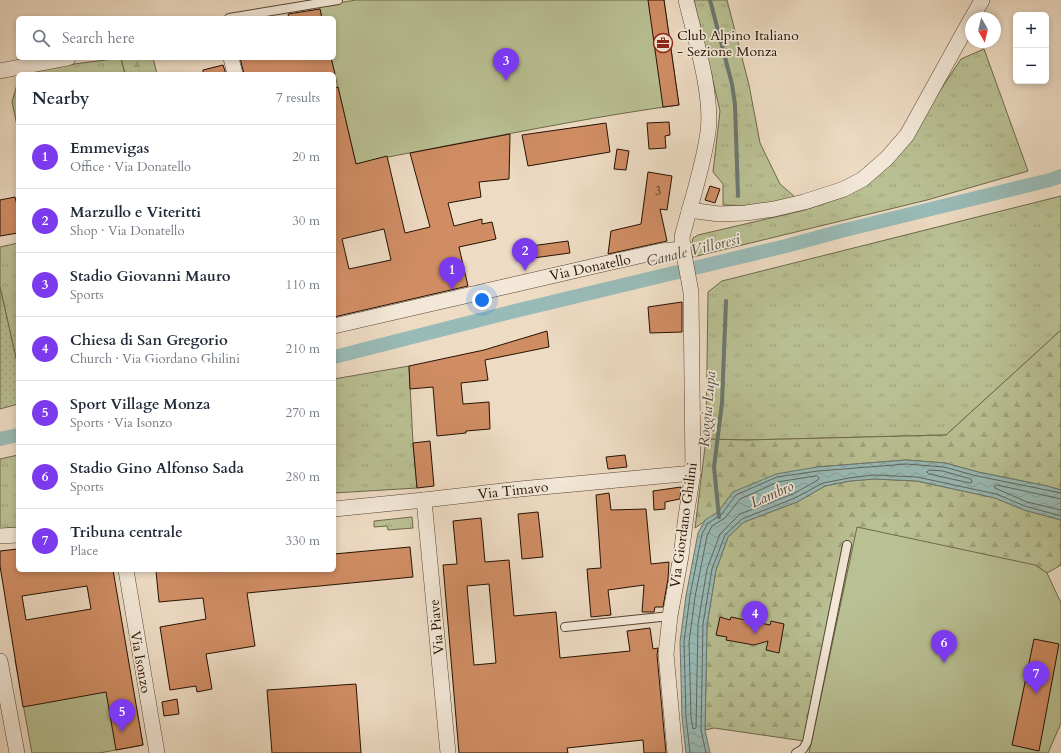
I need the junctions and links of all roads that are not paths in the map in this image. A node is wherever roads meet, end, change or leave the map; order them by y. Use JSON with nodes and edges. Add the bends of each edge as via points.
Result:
{"nodes":[{"id":1,"x":338,"y":0,"type":"edge"},
{"id":2,"x":686,"y":0,"type":"edge"},
{"id":3,"x":982,"y":0,"type":"edge"},
{"id":4,"x":975,"y":12,"type":"edge"},
{"id":5,"x":241,"y":16,"type":"edge"},
{"id":6,"x":965,"y":30,"type":"edge"},
{"id":7,"x":58,"y":60,"type":"edge"},
{"id":8,"x":232,"y":60,"type":"edge"},
{"id":9,"x":0,"y":71,"type":"edge"},
{"id":10,"x":234,"y":72,"type":"edge"},
{"id":11,"x":689,"y":210,"type":"junction"},
{"id":12,"x":684,"y":255,"type":"junction"},
{"id":13,"x":336,"y":326,"type":"edge"},
{"id":14,"x":693,"y":473,"type":"junction"},
{"id":15,"x":424,"y":500,"type":"junction"},
{"id":16,"x":336,"y":509,"type":"edge"},
{"id":17,"x":16,"y":535,"type":"edge"},
{"id":18,"x":0,"y":536,"type":"edge"},
{"id":19,"x":847,"y":545,"type":"dead end"},
{"id":20,"x":126,"y":572,"type":"edge"},
{"id":21,"x":670,"y":616,"type":"junction"},
{"id":22,"x":565,"y":627,"type":"dead end"},
{"id":23,"x":0,"y":661,"type":"edge"},
{"id":24,"x":17,"y":753,"type":"edge"},
{"id":25,"x":157,"y":753,"type":"edge"},
{"id":26,"x":448,"y":753,"type":"edge"},
{"id":27,"x":675,"y":753,"type":"edge"},
{"id":28,"x":796,"y":753,"type":"edge"}],
"edges":[{"from":1,"to":5,"type":"lane"},
{"from":2,"to":11,"type":"street","name":"Via Giordano Ghilini","via":[[703,72],[708,110],[708,131]]},
{"from":3,"to":4,"type":"street"},
{"from":6,"to":11,"type":"street","via":[[907,135],[887,158],[863,179],[844,189],[774,209],[719,214]]},
{"from":7,"to":9,"type":"street"},
{"from":8,"to":10,"type":"street"},
{"from":11,"to":12,"type":"street","name":"Via Giordano Ghilini","via":[[682,237]]},
{"from":12,"to":13,"type":"street","name":"Via Donatello","via":[[661,251]]},
{"from":12,"to":14,"type":"street","name":"Via Giordano Ghilini","via":[[691,292]]},
{"from":14,"to":15,"type":"street","name":"Via Timavo"},
{"from":14,"to":21,"type":"street","name":"Via Giordano Ghilini"},
{"from":15,"to":16,"type":"street","name":"Via Timavo"},
{"from":15,"to":26,"type":"street","name":"Via Piave"},
{"from":17,"to":18,"type":"street"},
{"from":19,"to":28,"type":"lane","via":[[807,742],[803,749]]},
{"from":20,"to":25,"type":"street","name":"Via Isonzo"},
{"from":21,"to":22,"type":"lane"},
{"from":21,"to":27,"type":"street","name":"Via Giordano Ghilini","via":[[666,654]]},
{"from":23,"to":24,"type":"street"}]}
